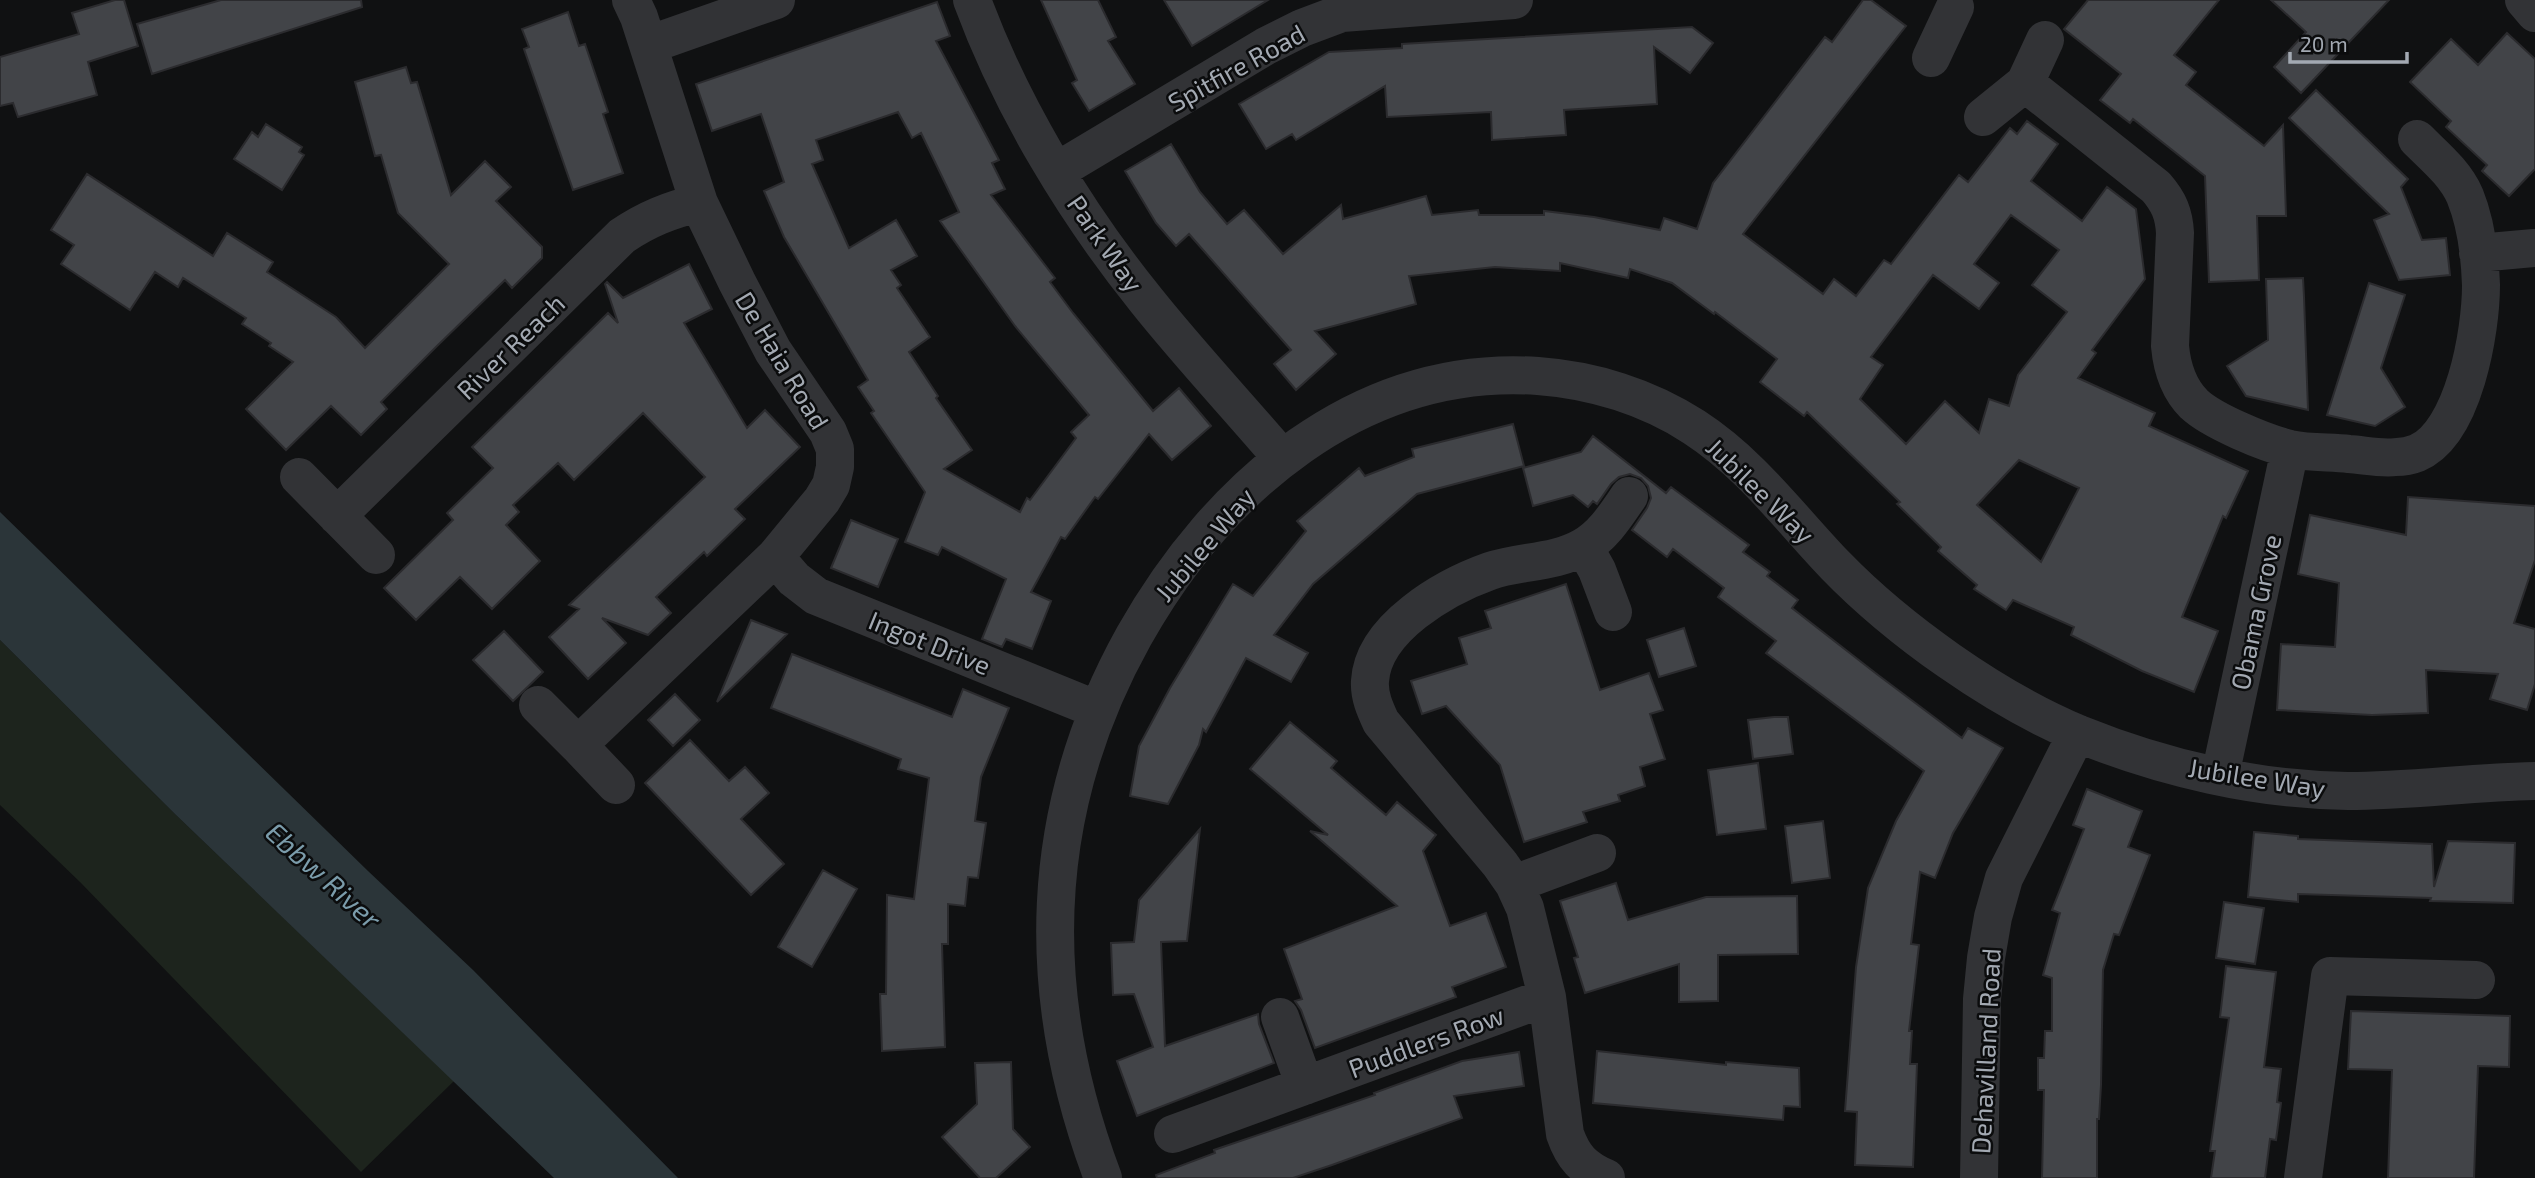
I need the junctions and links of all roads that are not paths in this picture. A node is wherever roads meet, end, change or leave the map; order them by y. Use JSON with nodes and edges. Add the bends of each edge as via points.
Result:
{"nodes":[{"id":1,"x":631,"y":0,"type":"edge"},
{"id":2,"x":776,"y":0,"type":"edge"},
{"id":3,"x":972,"y":0,"type":"edge"},
{"id":4,"x":1514,"y":0,"type":"edge"},
{"id":5,"x":2524,"y":0,"type":"edge"},
{"id":6,"x":1954,"y":2,"type":"edge"},
{"id":7,"x":1341,"y":6,"type":"edge"},
{"id":8,"x":2535,"y":13,"type":"edge"},
{"id":9,"x":2045,"y":40,"type":"dead end"},
{"id":10,"x":648,"y":44,"type":"junction"},
{"id":11,"x":1931,"y":58,"type":"dead end"},
{"id":12,"x":2025,"y":83,"type":"junction"},
{"id":13,"x":1983,"y":117,"type":"dead end"},
{"id":14,"x":2417,"y":139,"type":"dead end"},
{"id":15,"x":1057,"y":171,"type":"junction"},
{"id":16,"x":699,"y":203,"type":"junction"},
{"id":17,"x":2534,"y":248,"type":"edge"},
{"id":18,"x":2478,"y":253,"type":"junction"},
{"id":19,"x":2290,"y":449,"type":"junction"},
{"id":20,"x":1282,"y":458,"type":"junction"},
{"id":21,"x":299,"y":477,"type":"dead end"},
{"id":22,"x":1629,"y":496,"type":"dead end"},
{"id":23,"x":337,"y":516,"type":"junction"},
{"id":24,"x":1584,"y":547,"type":"junction"},
{"id":25,"x":376,"y":555,"type":"dead end"},
{"id":26,"x":775,"y":557,"type":"junction"},
{"id":27,"x":1613,"y":612,"type":"dead end"},
{"id":28,"x":538,"y":705,"type":"dead end"},
{"id":29,"x":1098,"y":710,"type":"junction"},
{"id":30,"x":2077,"y":733,"type":"junction"},
{"id":31,"x":578,"y":745,"type":"junction"},
{"id":32,"x":2220,"y":776,"type":"junction"},
{"id":33,"x":2535,"y":781,"type":"edge"},
{"id":34,"x":616,"y":785,"type":"dead end"},
{"id":35,"x":1597,"y":853,"type":"dead end"},
{"id":36,"x":1514,"y":884,"type":"junction"},
{"id":37,"x":2476,"y":980,"type":"dead end"},
{"id":38,"x":1548,"y":997,"type":"junction"},
{"id":39,"x":1280,"y":1017,"type":"dead end"},
{"id":40,"x":1305,"y":1086,"type":"junction"},
{"id":41,"x":1173,"y":1134,"type":"dead end"},
{"id":42,"x":1103,"y":1178,"type":"edge"},
{"id":43,"x":1606,"y":1178,"type":"edge"},
{"id":44,"x":1979,"y":1178,"type":"edge"},
{"id":45,"x":2303,"y":1178,"type":"edge"}],
"edges":[{"from":1,"to":10,"type":"street","name":"De Haia Road"},
{"from":2,"to":10,"type":"street"},
{"from":3,"to":15,"type":"street","name":"Park Way","via":[[996,61]]},
{"from":4,"to":7,"type":"street","name":"Spitfire Road"},
{"from":5,"to":8,"type":"street"},
{"from":6,"to":11,"type":"street"},
{"from":7,"to":15,"type":"street","name":"Spitfire Road"},
{"from":9,"to":12,"type":"street"},
{"from":10,"to":16,"type":"street","name":"De Haia Road"},
{"from":12,"to":13,"type":"street"},
{"from":12,"to":19,"type":"street","via":[[2167,200],[2175,233],[2169,346],[2180,386],[2194,404],[2214,417]]},
{"from":14,"to":18,"type":"street","via":[[2450,172],[2464,194]]},
{"from":15,"to":20,"type":"street","name":"Park Way","via":[[1145,300]]},
{"from":16,"to":23,"type":"street","name":"River Reach","via":[[644,221],[622,236]]},
{"from":16,"to":26,"type":"street","name":"De Haia Road","via":[[773,351],[835,449],[831,485]]},
{"from":17,"to":18,"type":"street"},
{"from":18,"to":19,"type":"street","via":[[2481,285],[2473,348],[2449,422],[2436,440],[2417,453],[2396,458]]},
{"from":19,"to":32,"type":"street","name":"Obama Grove"},
{"from":20,"to":29,"type":"street","name":"Jubilee Way","via":[[1213,525],[1178,567],[1148,611]]},
{"from":20,"to":30,"type":"street","name":"Jubilee Way","via":[[1360,409],[1408,390],[1459,379],[1564,378],[1615,390],[1660,407],[1736,458],[1836,566],[1929,647],[1977,679]]},
{"from":21,"to":23,"type":"street"},
{"from":22,"to":24,"type":"street","via":[[1608,526]]},
{"from":23,"to":25,"type":"street"},
{"from":24,"to":27,"type":"street"},
{"from":24,"to":36,"type":"street","via":[[1490,571],[1457,585],[1400,625],[1384,640],[1374,660],[1370,682],[1381,722]]},
{"from":26,"to":29,"type":"street","name":"Ingot Drive","via":[[816,596]]},
{"from":26,"to":31,"type":"street","name":"De Haia Road"},
{"from":28,"to":31,"type":"street"},
{"from":29,"to":42,"type":"street","name":"Jubilee Way","via":[[1062,842],[1055,954],[1057,1004],[1076,1098]]},
{"from":30,"to":32,"type":"street","name":"Jubilee Way"},
{"from":30,"to":44,"type":"street","name":"Dehavilland Road","via":[[2004,878],[1993,918],[1982,999]]},
{"from":31,"to":34,"type":"street"},
{"from":32,"to":33,"type":"street","name":"Jubilee Way","via":[[2344,791]]},
{"from":35,"to":36,"type":"street"},
{"from":36,"to":38,"type":"street"},
{"from":37,"to":45,"type":"street","via":[[2330,976]]},
{"from":38,"to":40,"type":"street","name":"Puddlers Row"},
{"from":38,"to":43,"type":"street","via":[[1565,1134],[1572,1153],[1587,1170]]},
{"from":39,"to":40,"type":"street"},
{"from":40,"to":41,"type":"street","name":"Puddlers Row"}]}
